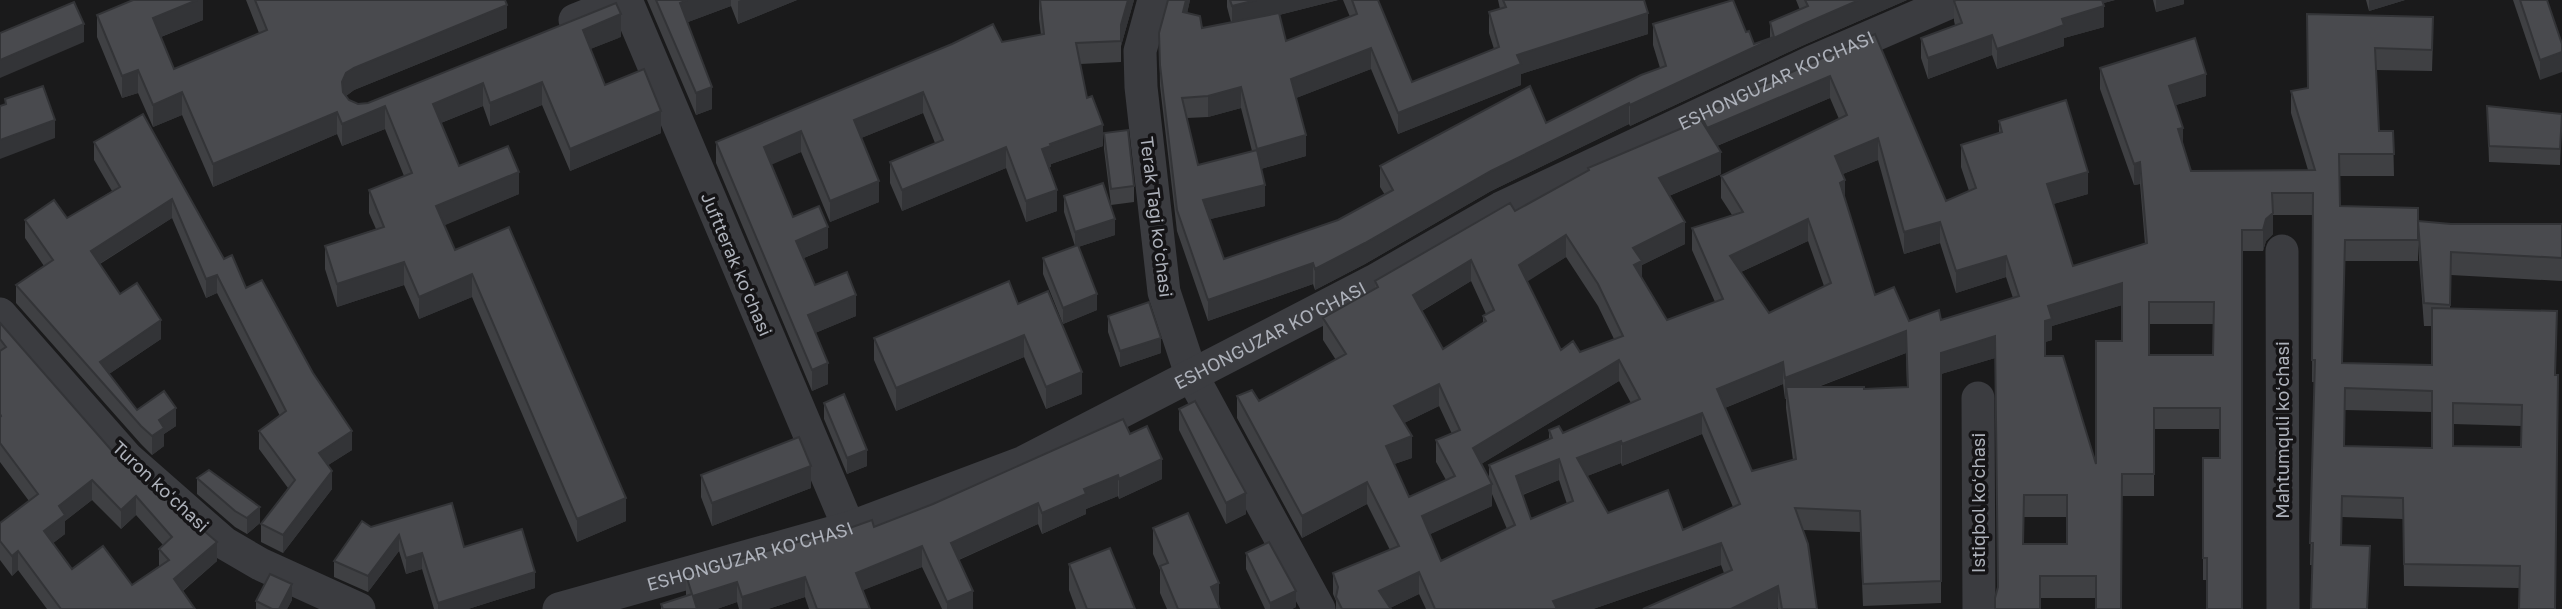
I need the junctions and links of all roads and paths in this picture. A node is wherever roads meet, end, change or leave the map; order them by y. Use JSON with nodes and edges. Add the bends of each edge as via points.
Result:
{"nodes":[{"id":1,"x":626,"y":0,"type":"edge"},
{"id":2,"x":1154,"y":0,"type":"edge"},
{"id":3,"x":1955,"y":0,"type":"edge"},
{"id":4,"x":550,"y":31,"type":"edge"},
{"id":5,"x":2282,"y":251,"type":"dead end"},
{"id":6,"x":0,"y":314,"type":"edge"},
{"id":7,"x":1191,"y":374,"type":"junction"},
{"id":8,"x":1978,"y":398,"type":"dead end"},
{"id":9,"x":849,"y":528,"type":"junction"},
{"id":10,"x":359,"y":609,"type":"edge"},
{"id":11,"x":559,"y":609,"type":"edge"},
{"id":12,"x":1320,"y":609,"type":"edge"},
{"id":13,"x":1979,"y":609,"type":"edge"},
{"id":14,"x":2283,"y":609,"type":"edge"}],
"edges":[{"from":1,"to":4,"type":"street"},
{"from":1,"to":9,"type":"street","name":"Juftterak koʻchasi"},
{"from":2,"to":7,"type":"street","name":"Terak Tagi koʻchasi","via":[[1140,51],[1141,87],[1164,292]]},
{"from":3,"to":7,"type":"street","name":"ESHONGUZAR KO'CHASI","via":[[1501,208],[1374,282]]},
{"from":5,"to":14,"type":"street","name":"Mahtumquli koʻchasi"},
{"from":6,"to":10,"type":"street","name":"Turon koʻchasi","via":[[127,458],[224,543]]},
{"from":7,"to":9,"type":"street","name":"ESHONGUZAR KO'CHASI","via":[[1024,462]]},
{"from":7,"to":12,"type":"street","name":"Terak Tagi koʻchasi"},
{"from":8,"to":13,"type":"street","name":"Istiqbol koʻchasi"},
{"from":9,"to":11,"type":"street","name":"ESHONGUZAR KO'CHASI"}]}
